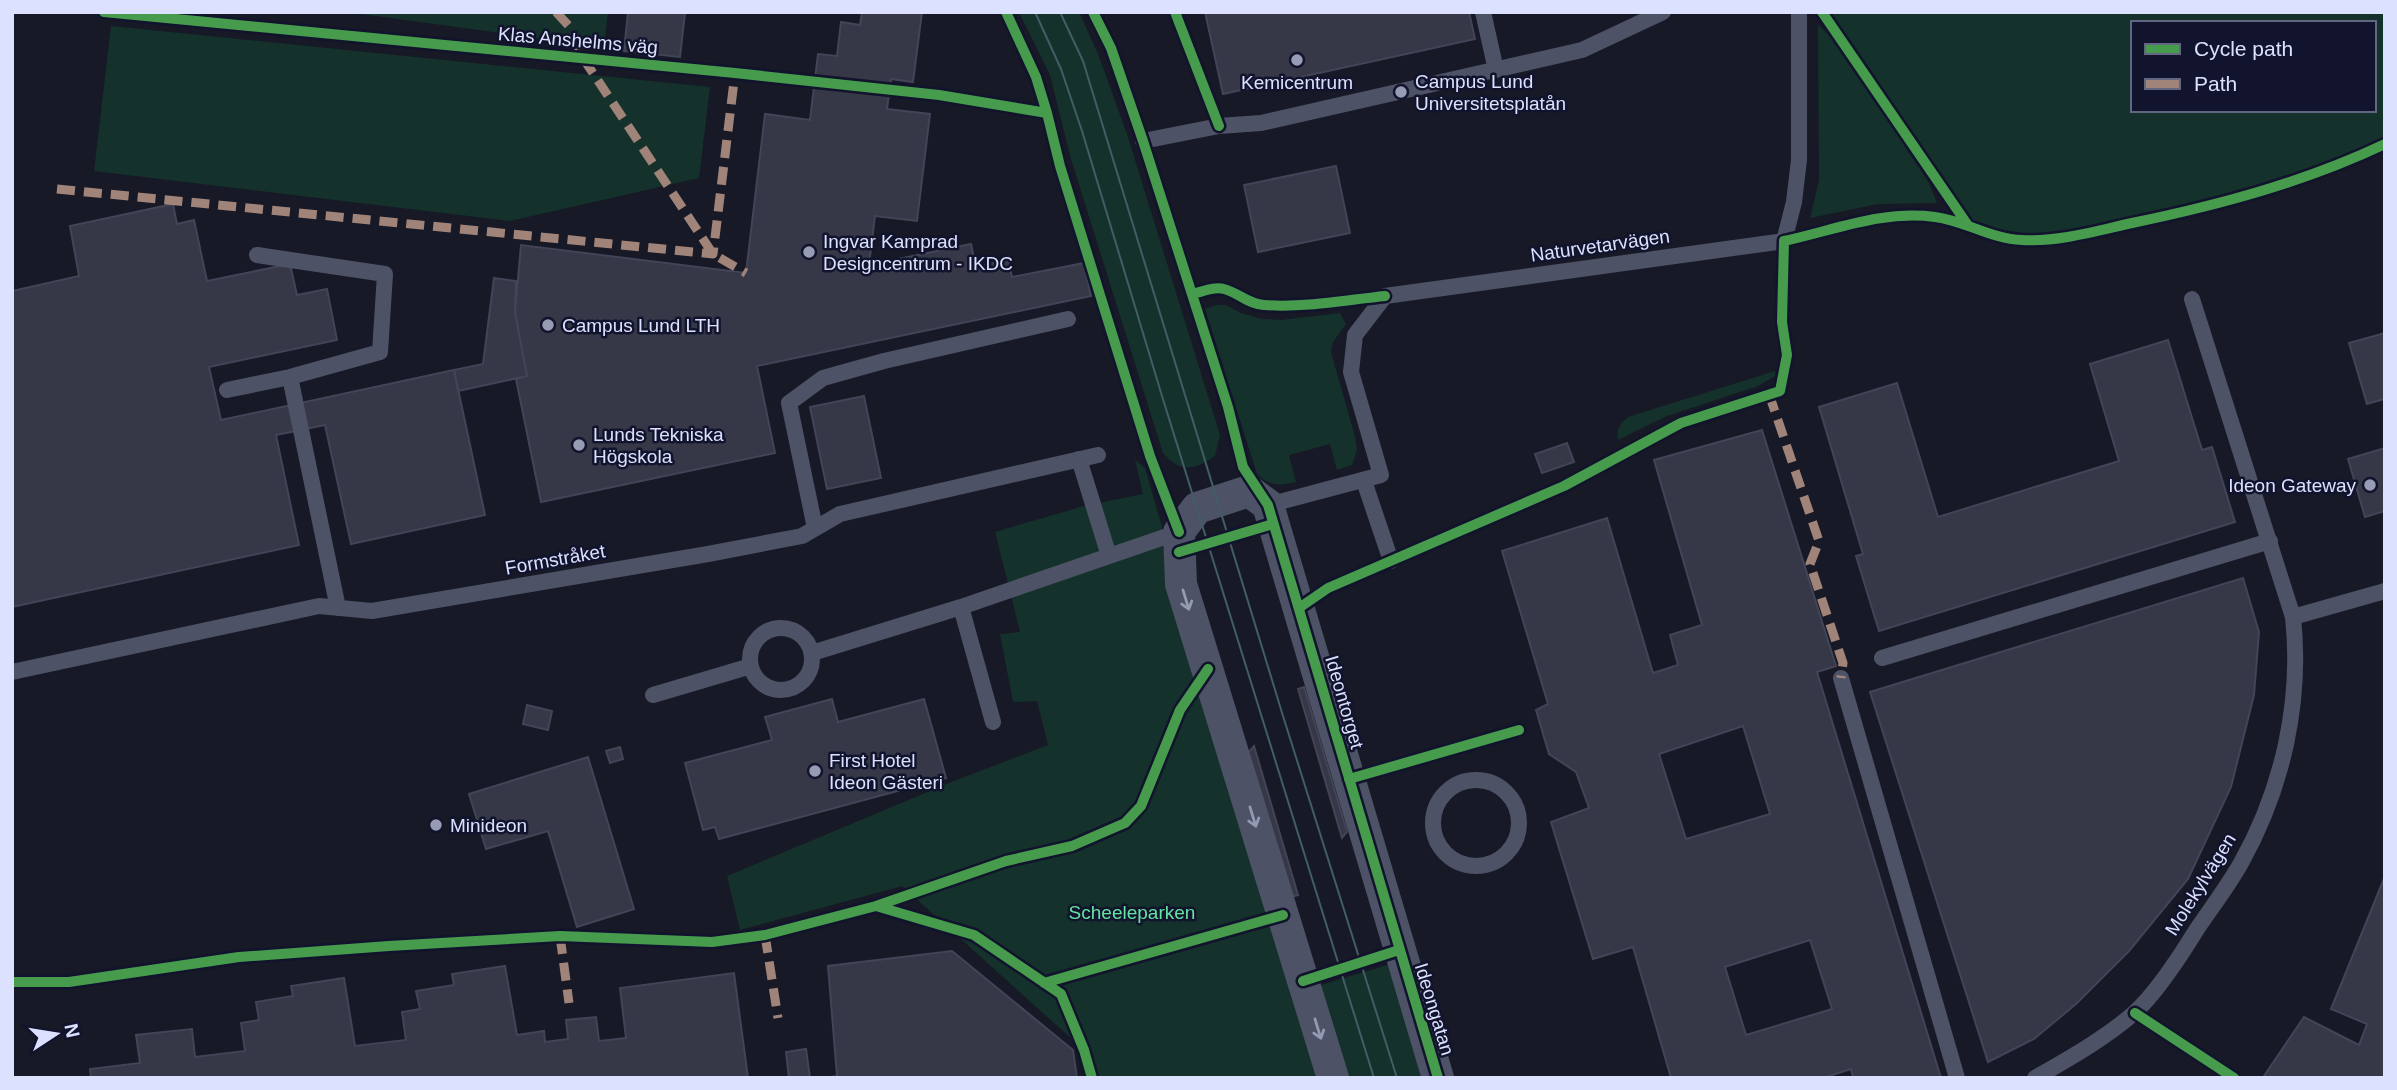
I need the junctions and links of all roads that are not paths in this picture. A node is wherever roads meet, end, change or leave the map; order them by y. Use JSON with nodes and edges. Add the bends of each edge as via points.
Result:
{"nodes":[{"id":1,"x":1483,"y":12,"type":"edge"},
{"id":2,"x":1663,"y":12,"type":"edge"},
{"id":3,"x":1799,"y":12,"type":"edge"},
{"id":4,"x":1496,"y":70,"type":"junction"},
{"id":5,"x":1143,"y":141,"type":"dead end"},
{"id":6,"x":257,"y":255,"type":"dead end"},
{"id":7,"x":2192,"y":299,"type":"dead end"},
{"id":8,"x":1068,"y":319,"type":"dead end"},
{"id":9,"x":290,"y":377,"type":"junction"},
{"id":10,"x":227,"y":390,"type":"dead end"},
{"id":11,"x":1098,"y":455,"type":"dead end"},
{"id":12,"x":1079,"y":459,"type":"junction"},
{"id":13,"x":1364,"y":481,"type":"junction"},
{"id":14,"x":1268,"y":505,"type":"junction"},
{"id":15,"x":815,"y":528,"type":"junction"},
{"id":16,"x":1179,"y":532,"type":"junction"},
{"id":17,"x":2270,"y":541,"type":"junction"},
{"id":18,"x":1109,"y":556,"type":"junction"},
{"id":19,"x":1391,"y":561,"type":"dead end"},
{"id":20,"x":2385,"y":591,"type":"edge"},
{"id":21,"x":961,"y":607,"type":"junction"},
{"id":22,"x":338,"y":608,"type":"junction"},
{"id":23,"x":2293,"y":617,"type":"junction"},
{"id":24,"x":812,"y":653,"type":"junction"},
{"id":25,"x":1882,"y":657,"type":"dead end"},
{"id":26,"x":751,"y":666,"type":"junction"},
{"id":27,"x":12,"y":672,"type":"edge"},
{"id":28,"x":1841,"y":678,"type":"dead end"},
{"id":29,"x":653,"y":695,"type":"dead end"},
{"id":30,"x":993,"y":722,"type":"dead end"},
{"id":31,"x":1457,"y":862,"type":"joint"},
{"id":32,"x":1399,"y":950,"type":"joint"},
{"id":33,"x":1333,"y":1078,"type":"edge"},
{"id":34,"x":1438,"y":1078,"type":"edge"},
{"id":35,"x":1957,"y":1078,"type":"edge"},
{"id":36,"x":2035,"y":1078,"type":"edge"}],
"edges":[{"from":1,"to":4,"type":"lane"},
{"from":2,"to":4,"type":"lane","via":[[1582,50]]},
{"from":3,"to":13,"type":"lane","name":"Naturvetarvägen","via":[[1799,160],[1784,241],[1385,296],[1355,335],[1351,372],[1381,475]]},
{"from":4,"to":5,"type":"lane","via":[[1261,124],[1219,126]]},
{"from":6,"to":9,"type":"lane","via":[[385,274],[380,352]]},
{"from":7,"to":17,"type":"lane","name":"Molekylvägen"},
{"from":8,"to":15,"type":"lane","via":[[822,378],[789,403]]},
{"from":9,"to":10,"type":"lane"},
{"from":9,"to":22,"type":"lane"},
{"from":11,"to":12,"type":"lane","name":"Formstråket"},
{"from":12,"to":15,"type":"lane","name":"Formstråket","via":[[840,514]]},
{"from":12,"to":18,"type":"lane"},
{"from":13,"to":14,"type":"lane"},
{"from":13,"to":19,"type":"lane"},
{"from":14,"to":16,"type":"street","via":[[1250,491],[1197,508]]},
{"from":14,"to":32,"type":"street","name":"Ideontorget"},
{"from":15,"to":22,"type":"lane","name":"Formstråket","via":[[802,536],[708,554],[372,611]]},
{"from":16,"to":18,"type":"lane"},
{"from":16,"to":33,"type":"street","one_way":true,"via":[[1181,584]]},
{"from":17,"to":23,"type":"lane","name":"Molekylvägen"},
{"from":17,"to":25,"type":"lane"},
{"from":18,"to":21,"type":"lane"},
{"from":20,"to":23,"type":"lane"},
{"from":21,"to":24,"type":"lane"},
{"from":21,"to":30,"type":"lane"},
{"from":22,"to":27,"type":"lane","name":"Formstråket","via":[[319,606]]},
{"from":23,"to":36,"type":"lane","name":"Molekylvägen","via":[[2297,653],[2288,740],[2272,795],[2242,862],[2175,963],[2135,1013]]},
{"from":24,"to":26,"type":"lane","via":[[810,670],[793,688],[772,689],[762,684]]},
{"from":24,"to":26,"type":"lane","via":[[801,634],[773,628],[754,643]]},
{"from":26,"to":29,"type":"lane"},
{"from":28,"to":35,"type":"lane"},
{"from":31,"to":31,"type":"lane","via":[[1435,836],[1438,802],[1465,780],[1478,779],[1503,788],[1518,809],[1520,822],[1512,847],[1491,864]]},
{"from":32,"to":34,"type":"street","name":"Ideongatan"}]}
